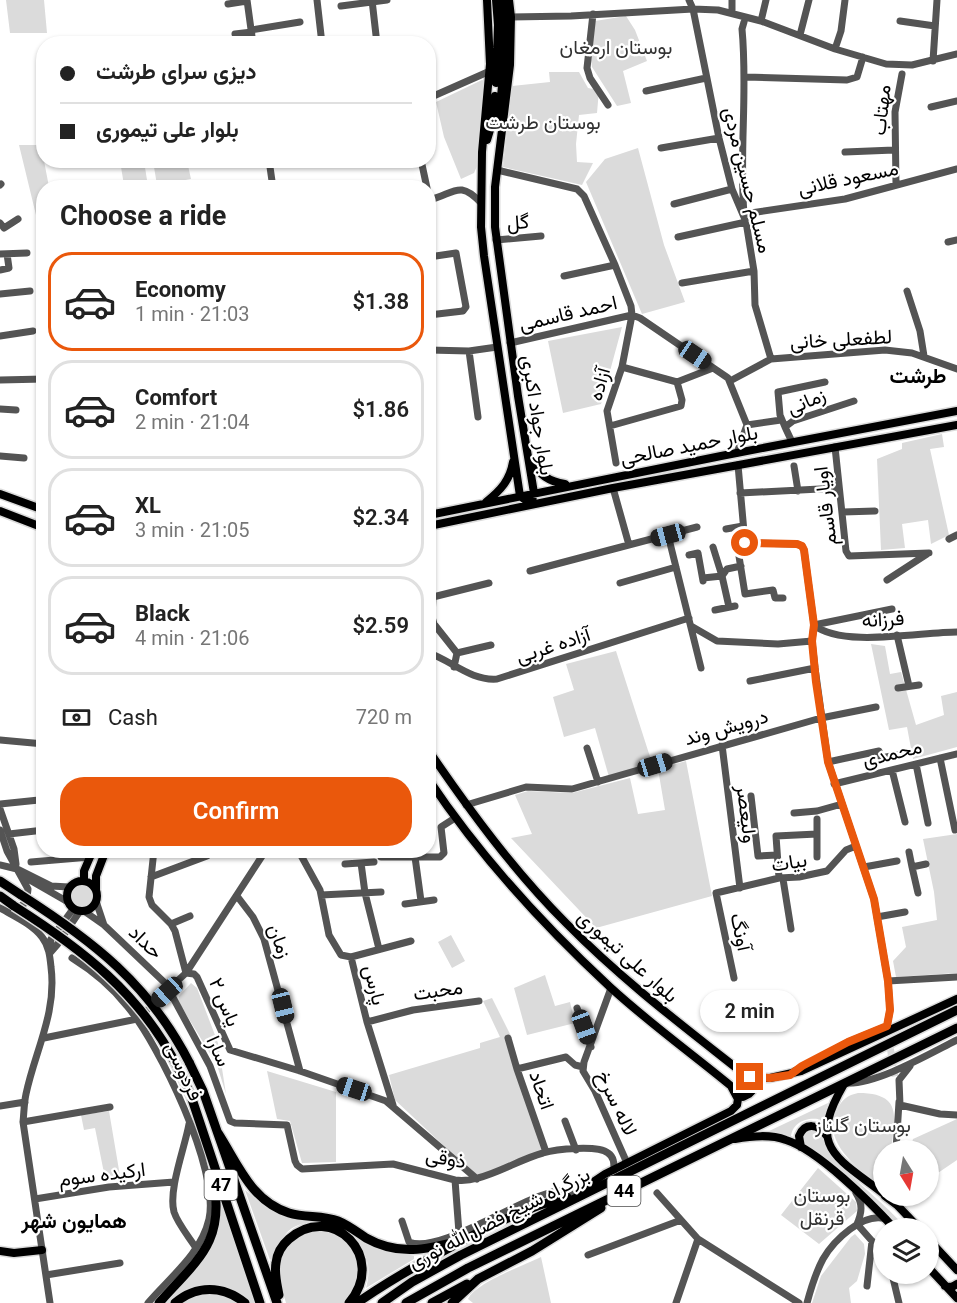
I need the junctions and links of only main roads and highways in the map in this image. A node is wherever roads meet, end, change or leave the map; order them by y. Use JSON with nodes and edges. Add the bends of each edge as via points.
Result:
{"nodes":[{"id":1,"x":488,"y":0,"type":"edge"},
{"id":2,"x":496,"y":0,"type":"edge"},
{"id":3,"x":502,"y":0,"type":"edge"},
{"id":4,"x":509,"y":0,"type":"edge"},
{"id":5,"x":483,"y":152,"type":"junction"},
{"id":6,"x":499,"y":154,"type":"junction"},
{"id":7,"x":510,"y":343,"type":"junction"},
{"id":8,"x":497,"y":347,"type":"junction"},
{"id":9,"x":957,"y":411,"type":"edge"},
{"id":10,"x":957,"y":425,"type":"edge"},
{"id":11,"x":737,"y":453,"type":"junction"},
{"id":12,"x":514,"y":455,"type":"junction"},
{"id":13,"x":528,"y":458,"type":"junction"},
{"id":14,"x":738,"y":465,"type":"junction"},
{"id":15,"x":572,"y":485,"type":"junction"},
{"id":16,"x":534,"y":493,"type":"junction"},
{"id":17,"x":0,"y":494,"type":"edge"},
{"id":18,"x":520,"y":496,"type":"junction"},
{"id":19,"x":570,"y":497,"type":"junction"},
{"id":20,"x":485,"y":503,"type":"junction"},
{"id":21,"x":531,"y":504,"type":"junction"},
{"id":22,"x":36,"y":507,"type":"edge"},
{"id":23,"x":0,"y":512,"type":"edge"},
{"id":24,"x":436,"y":514,"type":"edge"},
{"id":25,"x":436,"y":524,"type":"edge"},
{"id":26,"x":36,"y":525,"type":"edge"},
{"id":27,"x":436,"y":761,"type":"edge"},
{"id":28,"x":436,"y":791,"type":"edge"},
{"id":29,"x":90,"y":858,"type":"edge"},
{"id":30,"x":103,"y":858,"type":"edge"},
{"id":31,"x":84,"y":880,"type":"junction"},
{"id":32,"x":0,"y":881,"type":"edge"},
{"id":33,"x":96,"y":889,"type":"junction"},
{"id":34,"x":0,"y":896,"type":"edge"},
{"id":35,"x":7,"y":908,"type":"edge"},
{"id":36,"x":957,"y":999,"type":"edge"},
{"id":37,"x":957,"y":1010,"type":"edge"},
{"id":38,"x":957,"y":1028,"type":"edge"},
{"id":39,"x":719,"y":1054,"type":"junction"},
{"id":40,"x":845,"y":1084,"type":"junction"},
{"id":41,"x":735,"y":1092,"type":"junction"},
{"id":42,"x":218,"y":1133,"type":"junction"},
{"id":43,"x":826,"y":1136,"type":"junction"},
{"id":44,"x":732,"y":1139,"type":"junction"},
{"id":45,"x":206,"y":1140,"type":"junction"},
{"id":46,"x":801,"y":1147,"type":"junction"},
{"id":47,"x":644,"y":1180,"type":"junction"},
{"id":48,"x":873,"y":1186,"type":"edge"},
{"id":49,"x":582,"y":1195,"type":"junction"},
{"id":50,"x":901,"y":1206,"type":"edge"},
{"id":51,"x":885,"y":1218,"type":"edge"},
{"id":52,"x":911,"y":1218,"type":"edge"},
{"id":53,"x":461,"y":1236,"type":"junction"},
{"id":54,"x":42,"y":1250,"type":"road end"},
{"id":55,"x":0,"y":1251,"type":"edge"},
{"id":56,"x":939,"y":1251,"type":"edge"},
{"id":57,"x":957,"y":1270,"type":"edge"},
{"id":58,"x":478,"y":1279,"type":"junction"},
{"id":59,"x":939,"y":1279,"type":"edge"},
{"id":60,"x":957,"y":1284,"type":"edge"},
{"id":61,"x":945,"y":1286,"type":"junction"},
{"id":62,"x":957,"y":1298,"type":"edge"},
{"id":63,"x":159,"y":1303,"type":"edge"},
{"id":64,"x":175,"y":1303,"type":"edge"},
{"id":65,"x":245,"y":1303,"type":"edge"},
{"id":66,"x":260,"y":1303,"type":"edge"},
{"id":67,"x":279,"y":1303,"type":"edge"},
{"id":68,"x":349,"y":1303,"type":"edge"},
{"id":69,"x":357,"y":1303,"type":"edge"},
{"id":70,"x":382,"y":1303,"type":"edge"},
{"id":71,"x":406,"y":1303,"type":"edge"},
{"id":72,"x":432,"y":1303,"type":"edge"},
{"id":73,"x":452,"y":1303,"type":"edge"}],
"edges":[{"from":1,"to":5,"type":"main road","name":"بلوار جواد اکبری","via":[[490,71]]},
{"from":2,"to":5,"type":"main road","via":[[496,84]]},
{"from":3,"to":6,"type":"main road","via":[[505,49]]},
{"from":4,"to":6,"type":"main road","name":"بلوار جواد اکبری","via":[[507,95]]},
{"from":5,"to":8,"type":"main road","name":"بلوار جواد اکبری","via":[[484,256]]},
{"from":6,"to":7,"type":"main road","name":"بلوار جواد اکبری","via":[[494,203],[496,240]]},
{"from":7,"to":8,"type":"main road"},
{"from":7,"to":13,"type":"main road","name":"بلوار جواد اکبری"},
{"from":8,"to":12,"type":"main road","name":"بلوار جواد اکبری"},
{"from":9,"to":11,"type":"main road","name":"بلوار حمید صالحی"},
{"from":10,"to":14,"type":"main road","name":"بلوار حمید صالحی"},
{"from":11,"to":14,"type":"main road"},
{"from":11,"to":15,"type":"main road","name":"بلوار حمید صالحی"},
{"from":12,"to":18,"type":"main road","name":"بلوار جواد اکبری"},
{"from":12,"to":20,"type":"main road","via":[[507,481]]},
{"from":13,"to":15,"type":"main road","via":[[547,478]]},
{"from":13,"to":16,"type":"main road","name":"بلوار جواد اکبری"},
{"from":14,"to":19,"type":"main road","name":"بلوار حمید صالحی"},
{"from":15,"to":16,"type":"main road","name":"بلوار حمید صالحی"},
{"from":15,"to":19,"type":"main road","via":[[565,492]]},
{"from":16,"to":18,"type":"main road","name":"بلوار حمید صالحی"},
{"from":16,"to":21,"type":"main road","name":"بلوار جواد اکبری"},
{"from":17,"to":22,"type":"main road"},
{"from":18,"to":20,"type":"main road","name":"بلوار حمید صالحی"},
{"from":18,"to":21,"type":"main road","name":"بلوار جواد اکبری"},
{"from":19,"to":21,"type":"main road","name":"بلوار حمید صالحی"},
{"from":20,"to":24,"type":"main road","name":"بلوار حمید صالحی"},
{"from":21,"to":25,"type":"main road","name":"بلوار حمید صالحی"},
{"from":23,"to":26,"type":"main road"},
{"from":27,"to":39,"type":"main road","name":"بلوار علی تیموری","via":[[519,871],[566,923],[629,982]]},
{"from":28,"to":41,"type":"main road","name":"بلوار علی تیموری","via":[[454,818],[553,932],[611,988]]},
{"from":29,"to":31,"type":"main road"},
{"from":30,"to":33,"type":"main road"},
{"from":31,"to":33,"type":"main road"},
{"from":31,"to":33,"type":"main road","via":[[75,882],[66,894],[76,908],[92,908]]},
{"from":32,"to":42,"type":"highway","number":"47","bridge":true,"via":[[92,943],[120,967],[176,1037]]},
{"from":34,"to":35,"type":"highway","number":"47"},
{"from":35,"to":45,"type":"highway","number":"47","bridge":true,"via":[[84,953],[111,977],[157,1030],[191,1096]]},
{"from":36,"to":39,"type":"main road","name":"بلوار علی تیموری","via":[[790,1075],[750,1077]]},
{"from":37,"to":49,"type":"highway","name":"بزرگراه شیخ فضل‌الله نوری","number":"44"},
{"from":38,"to":40,"type":"highway","name":"بزرگراه شیخ فضل‌الله نوری","number":"44"},
{"from":39,"to":41,"type":"main road","via":[[752,1086],[747,1096]]},
{"from":40,"to":43,"type":"main road","via":[[826,1121]]},
{"from":40,"to":44,"type":"highway","name":"بزرگراه شیخ فضل‌الله نوری","number":"44"},
{"from":41,"to":49,"type":"main road","via":[[738,1102],[731,1111],[614,1170],[590,1184]]},
{"from":42,"to":53,"type":"highway","via":[[249,1186],[280,1209],[336,1220],[379,1244],[404,1250],[433,1248]]},
{"from":42,"to":67,"type":"highway","number":"47"},
{"from":43,"to":46,"type":"main road","via":[[817,1126],[804,1128],[799,1136]]},
{"from":43,"to":48,"type":"main road","via":[[840,1159]]},
{"from":44,"to":46,"type":"main road","via":[[776,1137]]},
{"from":44,"to":47,"type":"highway","name":"بزرگراه شیخ فضل‌الله نوری","number":"44"},
{"from":45,"to":63,"type":"highway","via":[[216,1192],[214,1228],[196,1264]]},
{"from":45,"to":66,"type":"highway","number":"47"},
{"from":46,"to":51,"type":"main road"},
{"from":47,"to":58,"type":"highway","via":[[532,1251]]},
{"from":47,"to":71,"type":"highway","name":"بزرگراه شیخ فضل‌الله نوری","number":"44"},
{"from":49,"to":53,"type":"highway","via":[[527,1209]]},
{"from":49,"to":70,"type":"highway","name":"بزرگراه شیخ فضل‌الله نوری","number":"44","via":[[435,1269]]},
{"from":50,"to":52,"type":"main road"},
{"from":53,"to":69,"type":"highway"},
{"from":54,"to":55,"type":"main road"},
{"from":56,"to":57,"type":"main road"},
{"from":58,"to":72,"type":"highway"},
{"from":58,"to":73,"type":"highway"},
{"from":59,"to":61,"type":"main road"},
{"from":60,"to":61,"type":"main road"},
{"from":61,"to":62,"type":"main road"},
{"from":64,"to":65,"type":"highway","via":[[190,1293],[210,1289],[229,1293]]},
{"from":67,"to":68,"type":"highway","via":[[276,1263],[281,1249],[299,1232],[315,1227],[332,1228],[347,1236],[360,1256],[363,1278]]}]}
